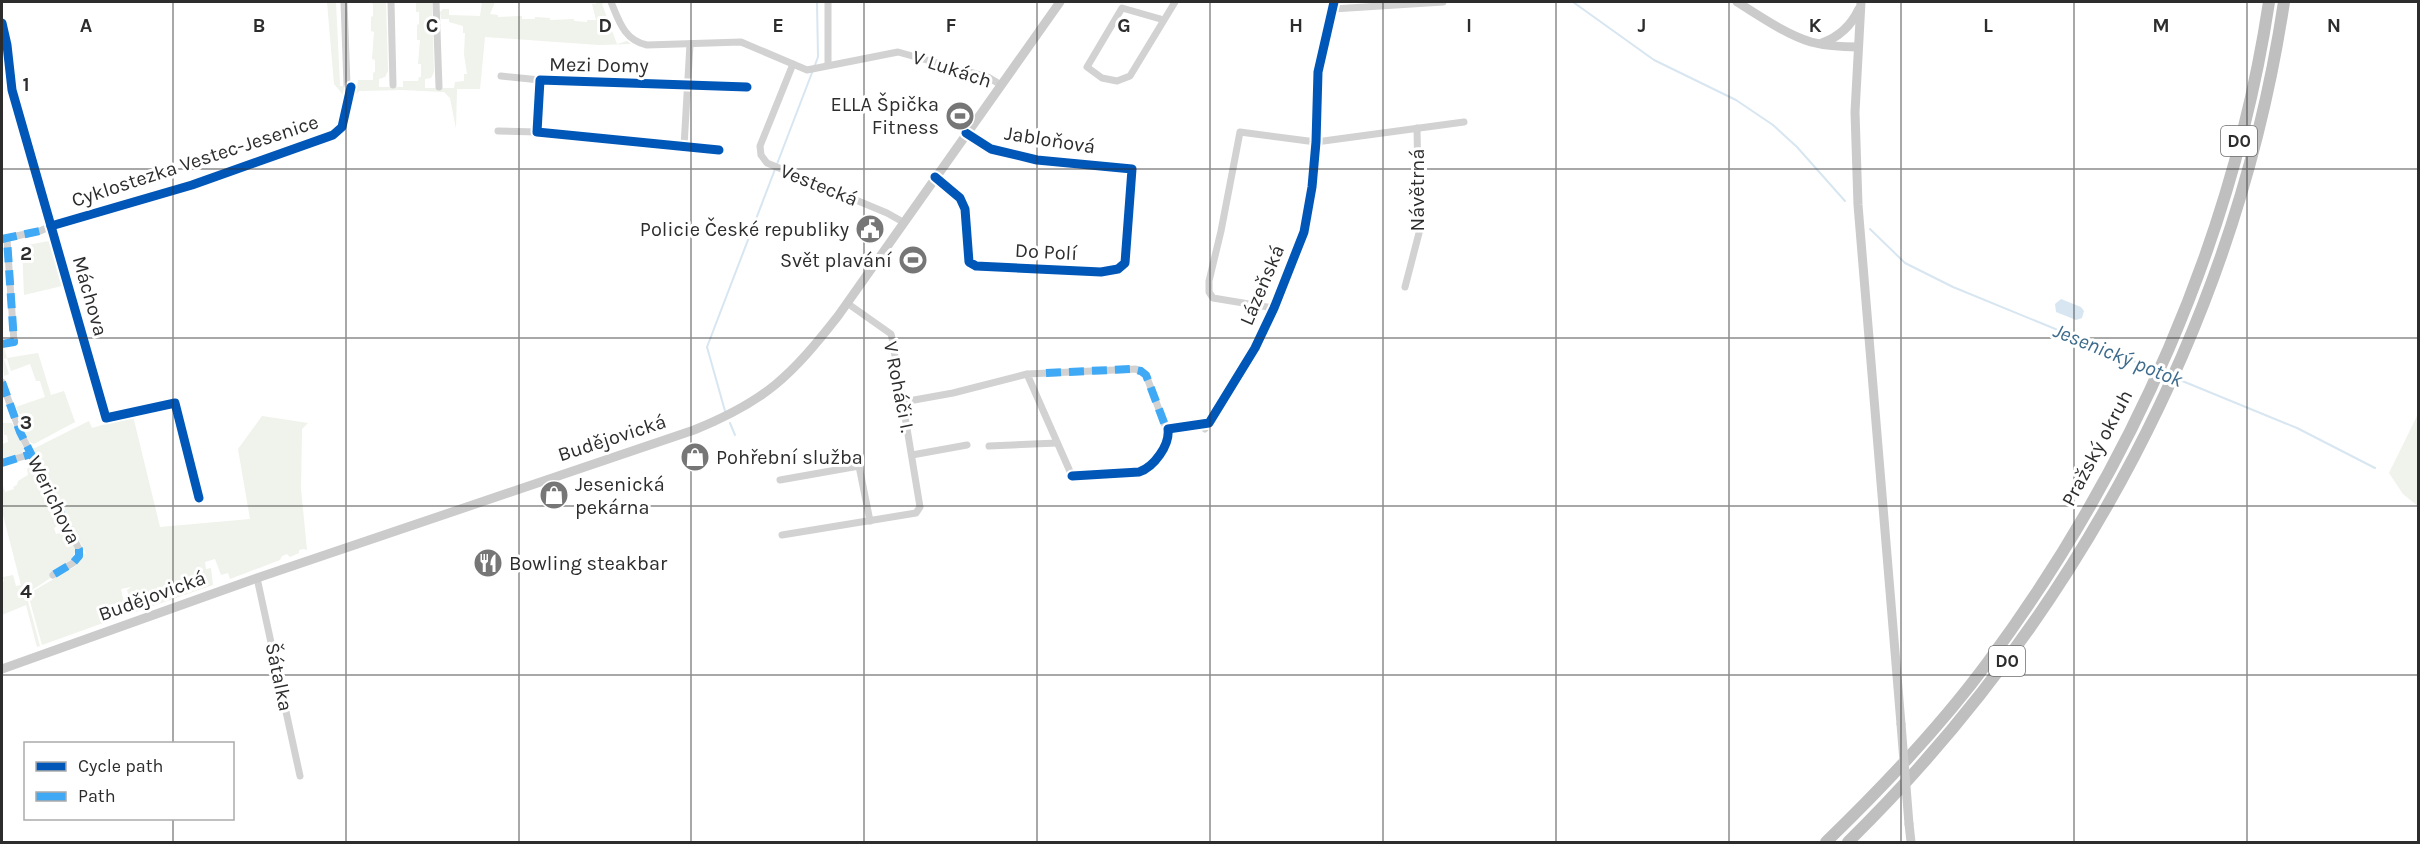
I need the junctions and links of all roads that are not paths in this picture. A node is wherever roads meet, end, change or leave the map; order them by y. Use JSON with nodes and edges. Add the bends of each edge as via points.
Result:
{"nodes":[{"id":1,"x":344,"y":2,"type":"edge"},
{"id":2,"x":391,"y":2,"type":"edge"},
{"id":3,"x":436,"y":2,"type":"edge"},
{"id":4,"x":610,"y":2,"type":"edge"},
{"id":5,"x":828,"y":2,"type":"edge"},
{"id":6,"x":1060,"y":2,"type":"edge"},
{"id":7,"x":1174,"y":2,"type":"edge"},
{"id":8,"x":1443,"y":2,"type":"edge"},
{"id":9,"x":1737,"y":2,"type":"edge"},
{"id":10,"x":2269,"y":2,"type":"edge"},
{"id":11,"x":2284,"y":2,"type":"edge"},
{"id":12,"x":1861,"y":3,"type":"edge"},
{"id":13,"x":1333,"y":5,"type":"edge"},
{"id":14,"x":1164,"y":20,"type":"junction"},
{"id":15,"x":2,"y":23,"type":"edge"},
{"id":16,"x":690,"y":44,"type":"junction"},
{"id":17,"x":1819,"y":44,"type":"junction"},
{"id":18,"x":1858,"y":48,"type":"junction"},
{"id":19,"x":793,"y":64,"type":"junction"},
{"id":20,"x":828,"y":65,"type":"junction"},
{"id":21,"x":501,"y":76,"type":"dead end"},
{"id":22,"x":540,"y":80,"type":"junction"},
{"id":23,"x":347,"y":85,"type":"dead end"},
{"id":24,"x":688,"y":85,"type":"junction"},
{"id":25,"x":1001,"y":85,"type":"junction"},
{"id":26,"x":393,"y":86,"type":"dead end"},
{"id":27,"x":439,"y":87,"type":"dead end"},
{"id":28,"x":747,"y":87,"type":"dead end"},
{"id":29,"x":1464,"y":122,"type":"dead end"},
{"id":30,"x":1417,"y":128,"type":"junction"},
{"id":31,"x":498,"y":131,"type":"dead end"},
{"id":32,"x":537,"y":132,"type":"junction"},
{"id":33,"x":966,"y":133,"type":"junction"},
{"id":34,"x":1316,"y":142,"type":"junction"},
{"id":35,"x":684,"y":146,"type":"junction"},
{"id":36,"x":719,"y":150,"type":"dead end"},
{"id":37,"x":1132,"y":169,"type":"joint"},
{"id":38,"x":935,"y":177,"type":"junction"},
{"id":39,"x":903,"y":222,"type":"junction"},
{"id":40,"x":51,"y":226,"type":"junction"},
{"id":41,"x":4,"y":239,"type":"edge"},
{"id":42,"x":1405,"y":287,"type":"dead end"},
{"id":43,"x":847,"y":303,"type":"junction"},
{"id":44,"x":1274,"y":308,"type":"junction"},
{"id":45,"x":2,"y":344,"type":"edge"},
{"id":46,"x":1028,"y":374,"type":"junction"},
{"id":47,"x":2,"y":382,"type":"edge"},
{"id":48,"x":903,"y":402,"type":"junction"},
{"id":49,"x":1168,"y":429,"type":"junction"},
{"id":50,"x":1057,"y":443,"type":"junction"},
{"id":51,"x":968,"y":445,"type":"dead end"},
{"id":52,"x":988,"y":446,"type":"dead end"},
{"id":53,"x":31,"y":453,"type":"junction"},
{"id":54,"x":912,"y":455,"type":"junction"},
{"id":55,"x":2,"y":463,"type":"edge"},
{"id":56,"x":780,"y":480,"type":"dead end"},
{"id":57,"x":199,"y":498,"type":"dead end"},
{"id":58,"x":870,"y":521,"type":"junction"},
{"id":59,"x":782,"y":535,"type":"dead end"},
{"id":60,"x":53,"y":575,"type":"dead end"},
{"id":61,"x":257,"y":578,"type":"junction"},
{"id":62,"x":2,"y":669,"type":"edge"},
{"id":63,"x":300,"y":776,"type":"dead end"},
{"id":64,"x":1826,"y":843,"type":"edge"},
{"id":65,"x":1848,"y":843,"type":"edge"},
{"id":66,"x":1911,"y":843,"type":"edge"}],
"edges":[{"from":1,"to":23,"type":"street"},
{"from":2,"to":26,"type":"street"},
{"from":3,"to":27,"type":"street"},
{"from":4,"to":16,"type":"street","name":"V Lukách","via":[[631,40],[647,45]]},
{"from":5,"to":20,"type":"street"},
{"from":6,"to":25,"type":"main road","name":"Budějovická"},
{"from":7,"to":14,"type":"street"},
{"from":8,"to":13,"type":"street"},
{"from":9,"to":17,"type":"main road"},
{"from":10,"to":64,"type":"highway","name":"Pražský okruh","number":"D0","via":[[2226,190],[2197,278],[2121,450],[2052,568],[1987,663],[1920,745]]},
{"from":11,"to":65,"type":"highway","name":"Pražský okruh","number":"D0","via":[[2262,115],[2240,194],[2211,283],[2164,400],[2072,566],[2000,670],[1930,756]]},
{"from":12,"to":17,"type":"main road","via":[[1843,32]]},
{"from":12,"to":18,"type":"main road"},
{"from":13,"to":34,"type":"street","via":[[1318,72]]},
{"from":14,"to":14,"type":"street","via":[[1122,8],[1087,68],[1102,78],[1117,81],[1130,76]]},
{"from":15,"to":40,"type":"street","name":"Máchova","via":[[12,90]]},
{"from":16,"to":19,"type":"street","name":"V Lukách","via":[[741,42]]},
{"from":16,"to":24,"type":"street"},
{"from":17,"to":18,"type":"main road"},
{"from":18,"to":66,"type":"main road","bridge":true,"via":[[1858,205]]},
{"from":19,"to":20,"type":"street","name":"V Lukách","via":[[807,69]]},
{"from":19,"to":39,"type":"street","name":"Vestecká","via":[[760,146],[761,155],[775,167]]},
{"from":20,"to":25,"type":"street","name":"V Lukách","via":[[898,52],[977,74]]},
{"from":21,"to":22,"type":"street","name":"Mezi Domy"},
{"from":22,"to":24,"type":"street","name":"Mezi Domy"},
{"from":22,"to":32,"type":"street","name":"Mezi Domy"},
{"from":24,"to":28,"type":"street","name":"Mezi Domy"},
{"from":24,"to":35,"type":"street"},
{"from":25,"to":33,"type":"main road","name":"Budějovická"},
{"from":29,"to":30,"type":"street","name":"Návětrná"},
{"from":30,"to":34,"type":"street","name":"Návětrná"},
{"from":30,"to":42,"type":"street","name":"Návětrná","via":[[1419,233]]},
{"from":31,"to":32,"type":"street"},
{"from":32,"to":35,"type":"street"},
{"from":33,"to":37,"type":"street","name":"Jabloňová","via":[[991,148],[1037,160]]},
{"from":33,"to":38,"type":"main road","name":"Budějovická"},
{"from":34,"to":44,"type":"street","name":"Lázeňská","via":[[1304,232]]},
{"from":34,"to":44,"type":"street","name":"Lázeňská","via":[[1240,132],[1209,292],[1213,298]]},
{"from":35,"to":36,"type":"street"},
{"from":37,"to":38,"type":"street","name":"Do Polí","via":[[1125,263],[1101,272],[976,266],[969,262],[965,209],[960,198]]},
{"from":38,"to":39,"type":"main road","name":"Budějovická"},
{"from":39,"to":43,"type":"main road","name":"Budějovická"},
{"from":40,"to":41,"type":"street"},
{"from":40,"to":57,"type":"street","name":"Máchova","via":[[106,418],[175,403]]},
{"from":41,"to":45,"type":"street","via":[[14,342]]},
{"from":43,"to":48,"type":"street","name":"V Roháči I.","via":[[891,334]]},
{"from":43,"to":61,"type":"main road","name":"Budějovická","via":[[805,358],[781,382],[727,417]]},
{"from":44,"to":49,"type":"street","name":"Lázeňská","via":[[1255,348],[1207,426]]},
{"from":46,"to":48,"type":"street"},
{"from":46,"to":49,"type":"street","via":[[1141,371]]},
{"from":46,"to":50,"type":"street"},
{"from":47,"to":53,"type":"street","name":"Werichova"},
{"from":48,"to":54,"type":"street","name":"V Roháči I."},
{"from":49,"to":50,"type":"street","via":[[1168,442],[1148,469],[1139,472],[1072,476]]},
{"from":50,"to":52,"type":"street"},
{"from":51,"to":54,"type":"street","name":"V Roháči I."},
{"from":53,"to":55,"type":"street"},
{"from":53,"to":60,"type":"street","name":"Werichova","via":[[79,549],[73,563]]},
{"from":54,"to":58,"type":"street","name":"V Roháči I.","via":[[920,507],[916,513]]},
{"from":56,"to":58,"type":"street","via":[[859,466]]},
{"from":58,"to":59,"type":"street","name":"V Roháči I."},
{"from":61,"to":62,"type":"main road","name":"Budějovická"},
{"from":61,"to":63,"type":"street","name":"Šátalka"}]}
